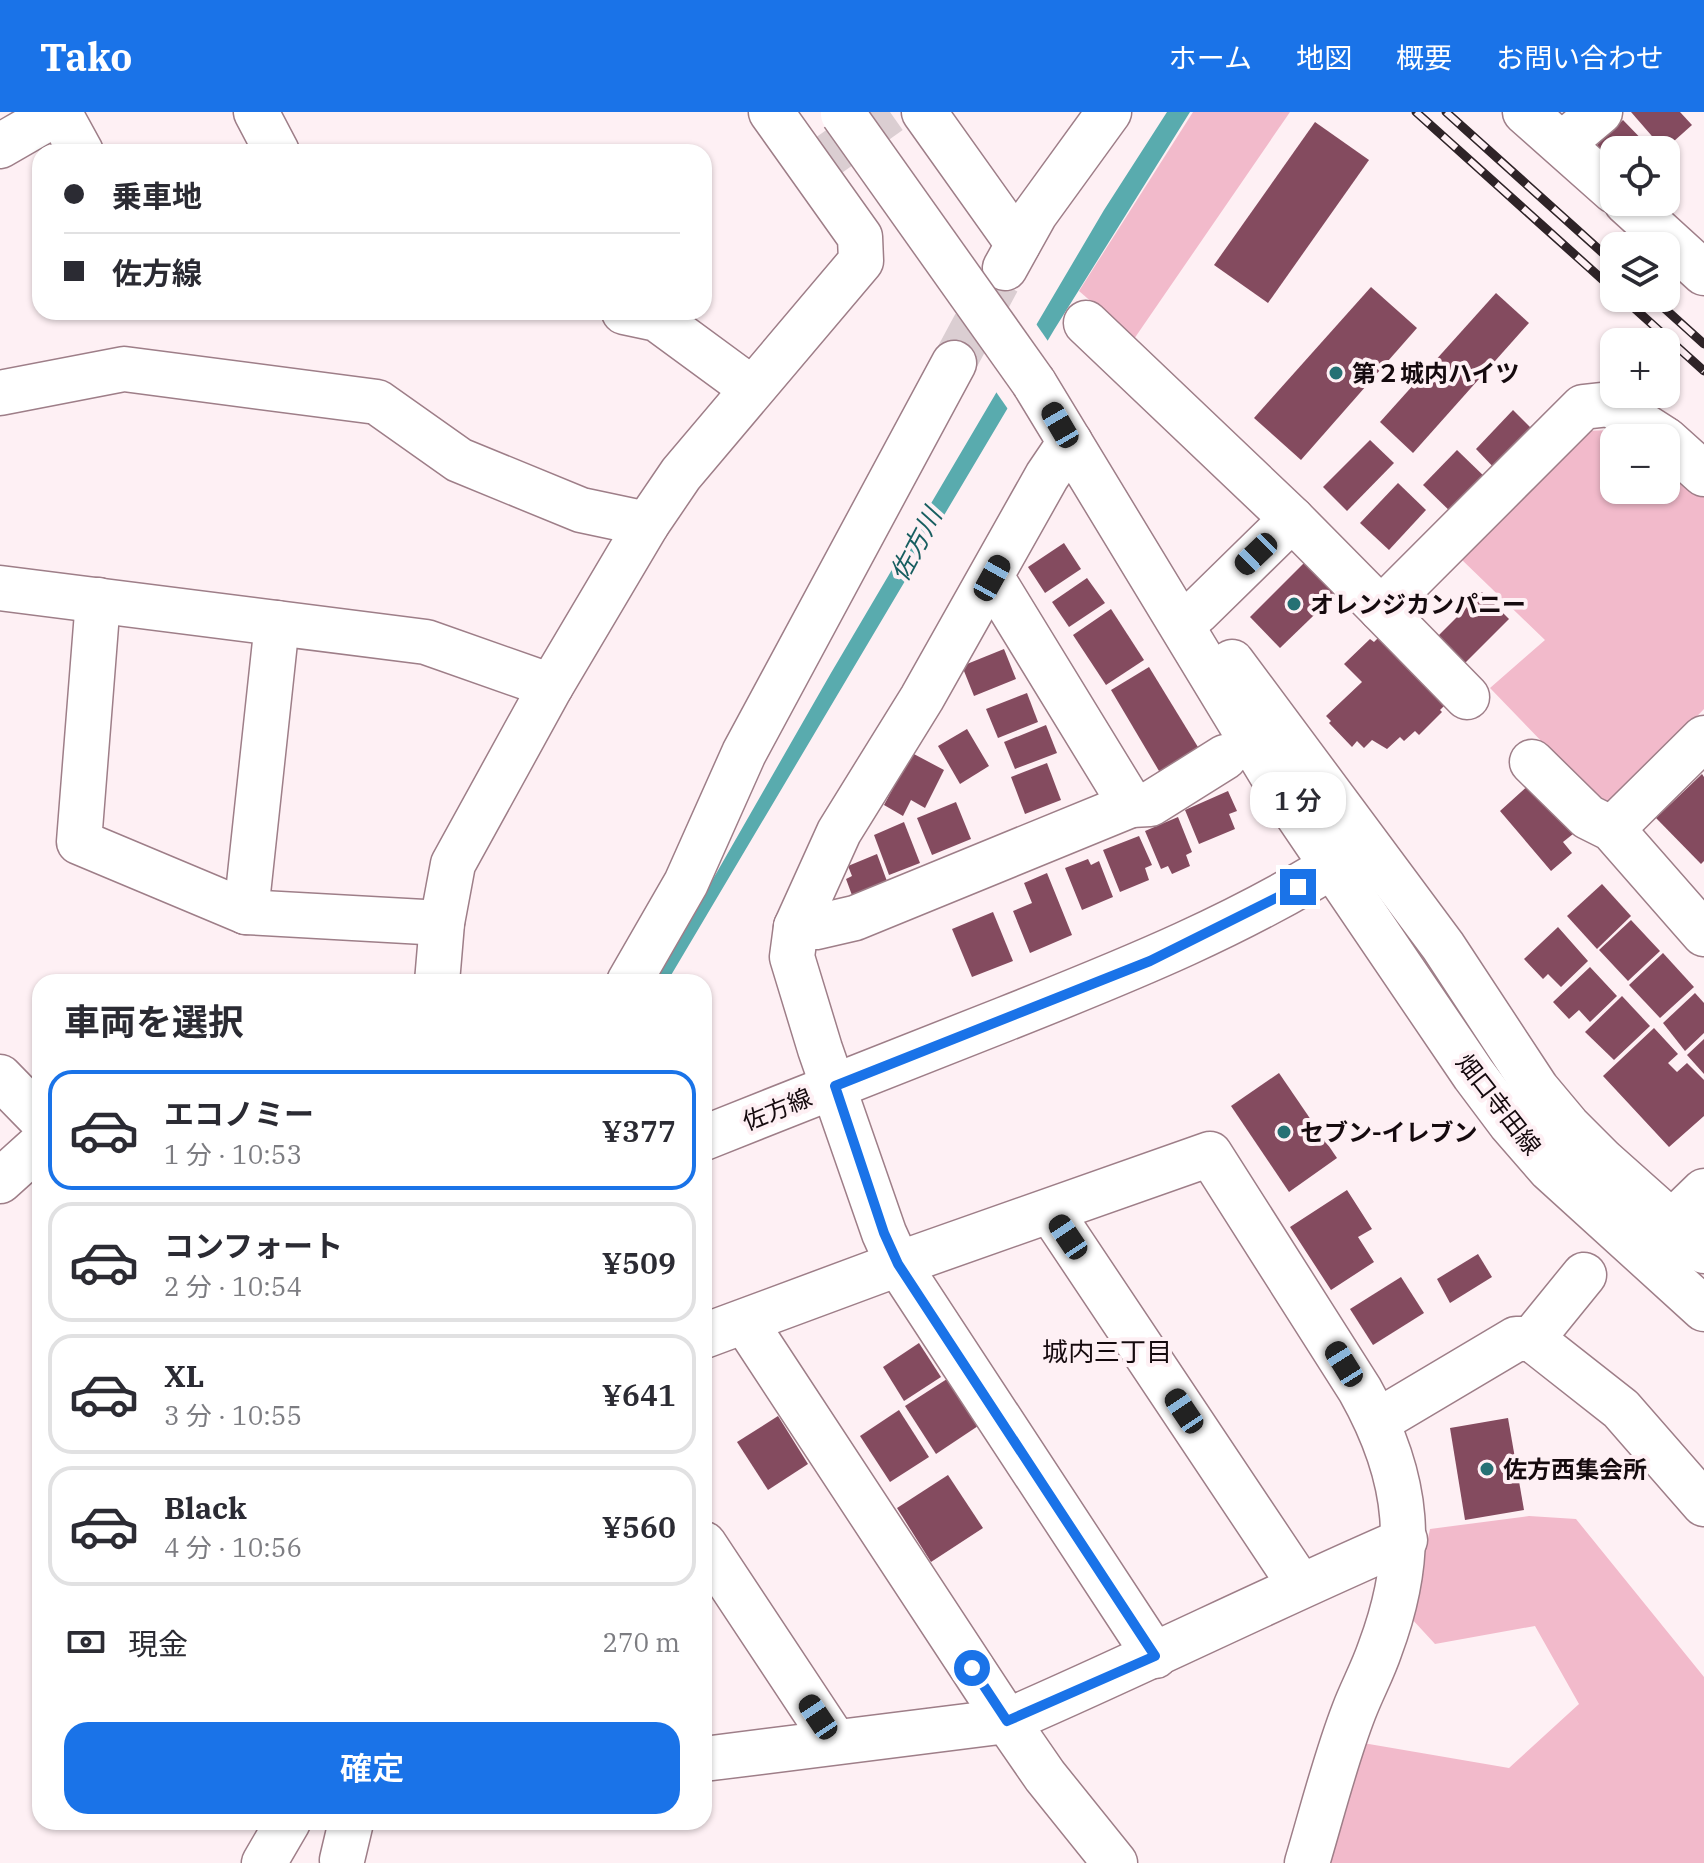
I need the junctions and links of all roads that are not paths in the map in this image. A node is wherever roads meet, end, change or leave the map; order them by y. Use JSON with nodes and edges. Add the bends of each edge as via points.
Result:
{"nodes":[{"id":1,"x":59,"y":112,"type":"edge"},
{"id":2,"x":256,"y":112,"type":"edge"},
{"id":3,"x":771,"y":112,"type":"edge"},
{"id":4,"x":924,"y":112,"type":"edge"},
{"id":5,"x":1109,"y":112,"type":"edge"},
{"id":6,"x":1525,"y":112,"type":"edge"},
{"id":7,"x":1600,"y":112,"type":"edge"},
{"id":8,"x":842,"y":113,"type":"edge"},
{"id":9,"x":77,"y":144,"type":"edge"},
{"id":10,"x":273,"y":144,"type":"edge"},
{"id":11,"x":1562,"y":144,"type":"junction"},
{"id":12,"x":0,"y":146,"type":"edge"},
{"id":13,"x":1600,"y":178,"type":"edge"},
{"id":14,"x":1641,"y":216,"type":"edge"},
{"id":15,"x":1704,"y":273,"type":"edge"},
{"id":16,"x":658,"y":320,"type":"edge"},
{"id":17,"x":1086,"y":323,"type":"dead end"},
{"id":18,"x":954,"y":363,"type":"tunnel mouth"},
{"id":19,"x":1034,"y":383,"type":"junction"},
{"id":20,"x":751,"y":388,"type":"junction"},
{"id":21,"x":2,"y":389,"type":"edge"},
{"id":22,"x":1641,"y":424,"type":"edge"},
{"id":23,"x":1070,"y":442,"type":"junction"},
{"id":24,"x":1680,"y":453,"type":"edge"},
{"id":25,"x":1704,"y":474,"type":"edge"},
{"id":26,"x":1292,"y":519,"type":"junction"},
{"id":27,"x":647,"y":524,"type":"junction"},
{"id":28,"x":992,"y":578,"type":"junction"},
{"id":29,"x":0,"y":588,"type":"edge"},
{"id":30,"x":98,"y":600,"type":"junction"},
{"id":31,"x":1381,"y":609,"type":"junction"},
{"id":32,"x":1197,"y":612,"type":"junction"},
{"id":33,"x":277,"y":623,"type":"junction"},
{"id":34,"x":551,"y":686,"type":"junction"},
{"id":35,"x":1467,"y":697,"type":"dead end"},
{"id":36,"x":755,"y":732,"type":"junction"},
{"id":37,"x":1704,"y":738,"type":"edge"},
{"id":38,"x":1225,"y":757,"type":"dead end"},
{"id":39,"x":1532,"y":762,"type":"dead end"},
{"id":40,"x":1131,"y":805,"type":"junction"},
{"id":41,"x":1612,"y":829,"type":"junction"},
{"id":42,"x":1367,"y":843,"type":"junction"},
{"id":43,"x":1332,"y":867,"type":"junction"},
{"id":44,"x":246,"y":912,"type":"junction"},
{"id":45,"x":442,"y":923,"type":"junction"},
{"id":46,"x":796,"y":927,"type":"junction"},
{"id":47,"x":1704,"y":934,"type":"edge"},
{"id":48,"x":438,"y":974,"type":"edge"},
{"id":49,"x":609,"y":974,"type":"edge"},
{"id":50,"x":634,"y":974,"type":"edge"},
{"id":51,"x":0,"y":1077,"type":"edge"},
{"id":52,"x":835,"y":1086,"type":"junction"},
{"id":53,"x":32,"y":1110,"type":"edge"},
{"id":54,"x":712,"y":1135,"type":"edge"},
{"id":55,"x":32,"y":1152,"type":"edge"},
{"id":56,"x":0,"y":1181,"type":"edge"},
{"id":57,"x":1704,"y":1191,"type":"edge"},
{"id":58,"x":1051,"y":1212,"type":"junction"},
{"id":59,"x":1688,"y":1236,"type":"edge"},
{"id":60,"x":898,"y":1264,"type":"junction"},
{"id":61,"x":1584,"y":1275,"type":"dead end"},
{"id":62,"x":1704,"y":1309,"type":"edge"},
{"id":63,"x":745,"y":1322,"type":"junction"},
{"id":64,"x":712,"y":1333,"type":"edge"},
{"id":65,"x":1532,"y":1339,"type":"junction"},
{"id":66,"x":1378,"y":1421,"type":"junction"},
{"id":67,"x":1704,"y":1504,"type":"edge"},
{"id":68,"x":1405,"y":1540,"type":"junction"},
{"id":69,"x":712,"y":1556,"type":"edge"},
{"id":70,"x":1300,"y":1585,"type":"junction"},
{"id":71,"x":1155,"y":1656,"type":"junction"},
{"id":72,"x":1007,"y":1721,"type":"junction"},
{"id":73,"x":835,"y":1742,"type":"junction"},
{"id":74,"x":712,"y":1758,"type":"edge"},
{"id":75,"x":283,"y":1830,"type":"edge"},
{"id":76,"x":264,"y":1863,"type":"edge"},
{"id":77,"x":1115,"y":1863,"type":"edge"},
{"id":78,"x":1307,"y":1863,"type":"edge"}],
"edges":[{"from":1,"to":9,"type":"street"},
{"from":1,"to":12,"type":"street"},
{"from":2,"to":10,"type":"street"},
{"from":3,"to":20,"type":"street","via":[[817,164],[860,237],[861,261]]},
{"from":4,"to":5,"type":"street","via":[[1011,256]]},
{"from":6,"to":11,"type":"street"},
{"from":7,"to":11,"type":"street"},
{"from":8,"to":19,"type":"street","bridge":true},
{"from":11,"to":13,"type":"street"},
{"from":14,"to":15,"type":"street"},
{"from":16,"to":20,"type":"street"},
{"from":17,"to":26,"type":"street"},
{"from":18,"to":36,"type":"street"},
{"from":19,"to":23,"type":"street","name":"畑口寺田線"},
{"from":19,"to":32,"type":"street"},
{"from":20,"to":27,"type":"street"},
{"from":21,"to":27,"type":"street","via":[[124,369],[377,402],[459,460],[581,510]]},
{"from":22,"to":31,"type":"street","via":[[1610,404],[1583,407]]},
{"from":23,"to":28,"type":"street"},
{"from":23,"to":43,"type":"street","name":"畑口寺田線"},
{"from":24,"to":25,"type":"street"},
{"from":26,"to":31,"type":"street"},
{"from":26,"to":32,"type":"street"},
{"from":27,"to":34,"type":"street"},
{"from":28,"to":40,"type":"street"},
{"from":28,"to":46,"type":"street","via":[[839,832]]},
{"from":29,"to":30,"type":"street"},
{"from":30,"to":33,"type":"street"},
{"from":30,"to":44,"type":"street","via":[[79,842]]},
{"from":31,"to":35,"type":"street"},
{"from":32,"to":42,"type":"street"},
{"from":33,"to":34,"type":"street","via":[[426,642]]},
{"from":33,"to":44,"type":"street"},
{"from":34,"to":45,"type":"street","via":[[453,864]]},
{"from":36,"to":49,"type":"street"},
{"from":36,"to":50,"type":"street","via":[[686,883]]},
{"from":37,"to":41,"type":"street"},
{"from":38,"to":40,"type":"street","via":[[1150,804]]},
{"from":39,"to":41,"type":"street","via":[[1588,817]]},
{"from":40,"to":46,"type":"street","via":[[855,918]]},
{"from":41,"to":47,"type":"street"},
{"from":42,"to":43,"type":"street","name":"佐方線"},
{"from":42,"to":59,"type":"street","via":[[1537,1089],[1594,1152]]},
{"from":43,"to":52,"type":"street","name":"佐方線","via":[[1150,961]]},
{"from":43,"to":62,"type":"street","name":"畑口寺田線","via":[[1510,1123],[1572,1190]]},
{"from":44,"to":45,"type":"street"},
{"from":45,"to":48,"type":"street"},
{"from":46,"to":52,"type":"street","via":[[792,957]]},
{"from":51,"to":53,"type":"street"},
{"from":52,"to":54,"type":"street","name":"佐方線"},
{"from":52,"to":60,"type":"street"},
{"from":55,"to":56,"type":"street"},
{"from":57,"to":59,"type":"street"},
{"from":58,"to":60,"type":"street"},
{"from":58,"to":66,"type":"street","via":[[1210,1154]]},
{"from":58,"to":70,"type":"street"},
{"from":60,"to":63,"type":"street"},
{"from":60,"to":71,"type":"street"},
{"from":61,"to":65,"type":"street"},
{"from":63,"to":64,"type":"street"},
{"from":63,"to":72,"type":"street"},
{"from":65,"to":66,"type":"street","via":[[1516,1339]]},
{"from":65,"to":67,"type":"street","via":[[1621,1409]]},
{"from":66,"to":68,"type":"street","via":[[1401,1494]]},
{"from":68,"to":70,"type":"street"},
{"from":68,"to":78,"type":"street","via":[[1381,1648],[1353,1712]]},
{"from":69,"to":73,"type":"street"},
{"from":70,"to":71,"type":"street"},
{"from":71,"to":72,"type":"street"},
{"from":72,"to":73,"type":"street"},
{"from":72,"to":77,"type":"street"},
{"from":73,"to":74,"type":"street"},
{"from":75,"to":76,"type":"street"}]}
